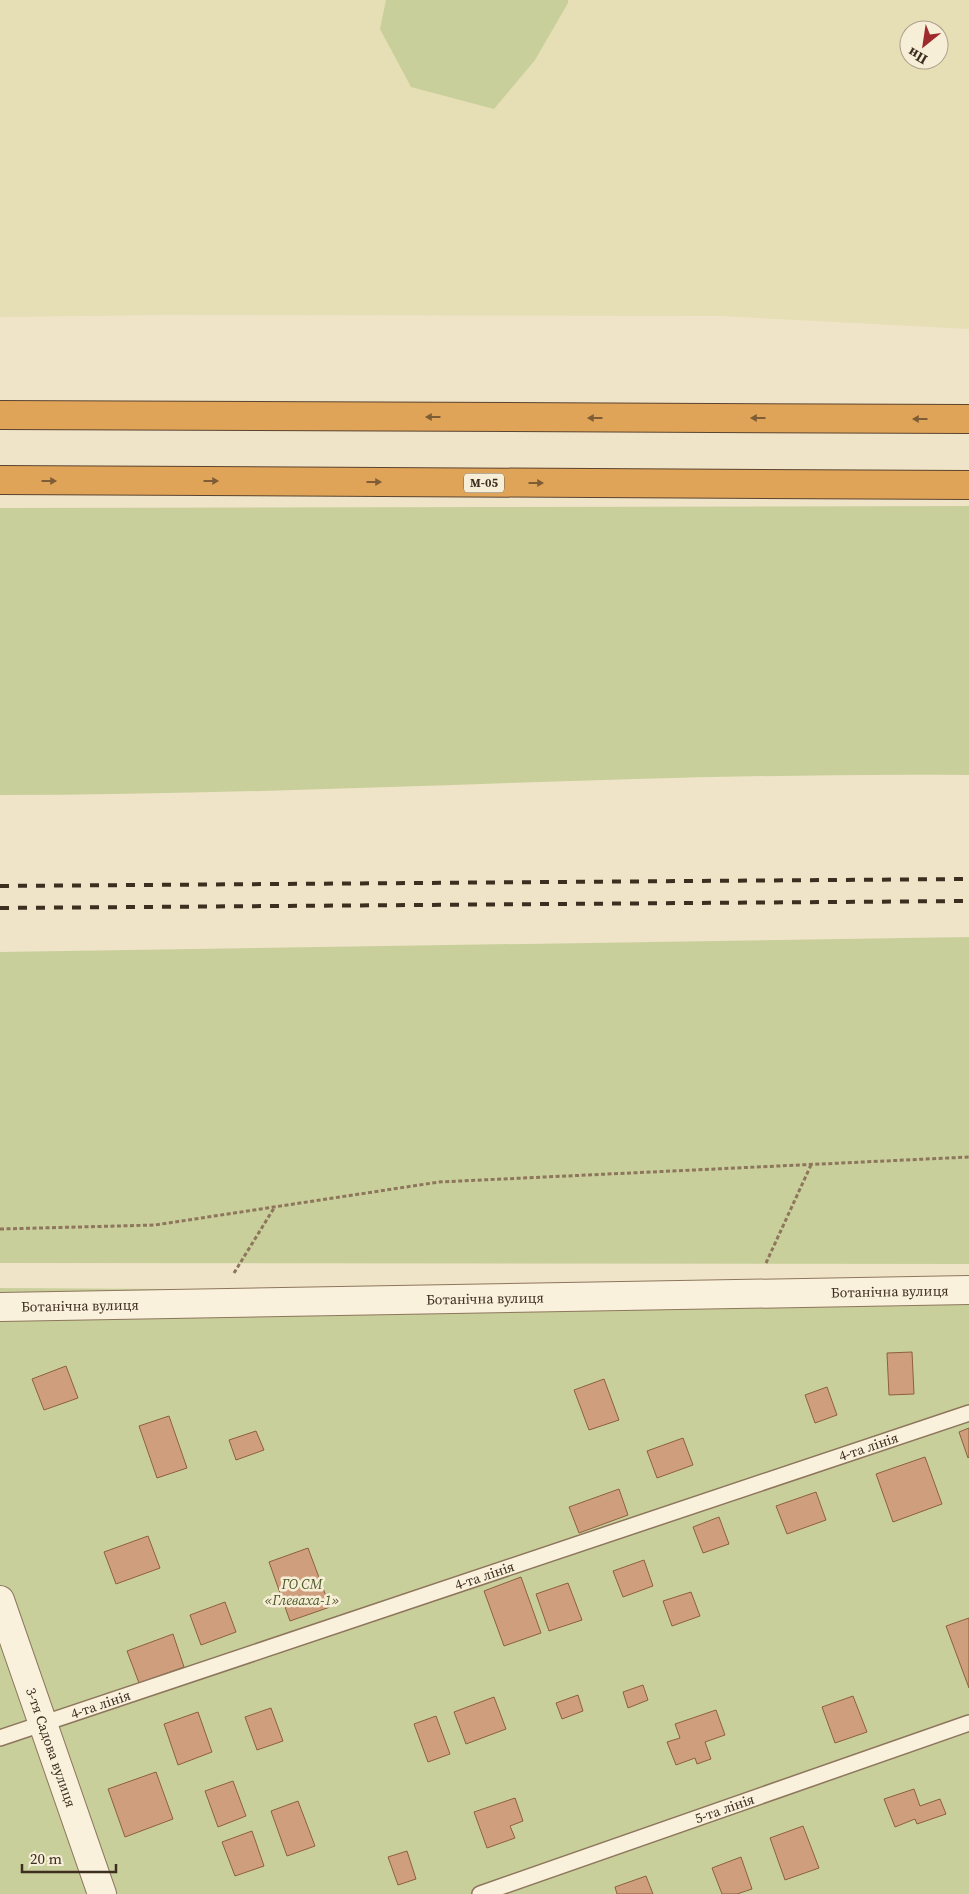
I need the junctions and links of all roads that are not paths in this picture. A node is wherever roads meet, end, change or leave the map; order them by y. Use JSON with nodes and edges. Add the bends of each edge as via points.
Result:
{"nodes":[{"id":1,"x":0,"y":416,"type":"edge"},
{"id":2,"x":969,"y":419,"type":"edge"},
{"id":3,"x":0,"y":480,"type":"edge"},
{"id":4,"x":969,"y":485,"type":"edge"},
{"id":5,"x":969,"y":1290,"type":"edge"},
{"id":6,"x":0,"y":1307,"type":"edge"},
{"id":7,"x":969,"y":1412,"type":"edge"},
{"id":8,"x":0,"y":1600,"type":"edge"},
{"id":9,"x":969,"y":1723,"type":"edge"},
{"id":10,"x":43,"y":1724,"type":"junction"},
{"id":11,"x":0,"y":1738,"type":"edge"},
{"id":12,"x":102,"y":1894,"type":"edge"},
{"id":13,"x":480,"y":1894,"type":"edge"}],
"edges":[{"from":2,"to":1,"type":"highway","one_way":true},
{"from":3,"to":4,"type":"highway","number":"М-05","one_way":true},
{"from":5,"to":6,"type":"street","name":"Ботанічна вулиця"},
{"from":7,"to":10,"type":"lane","name":"4-та лінія"},
{"from":8,"to":10,"type":"street","name":"3-тя Садова вулиця"},
{"from":9,"to":13,"type":"lane","name":"5-та лінія"},
{"from":10,"to":11,"type":"lane","name":"4-та лінія"},
{"from":10,"to":12,"type":"street","name":"3-тя Садова вулиця"}]}
